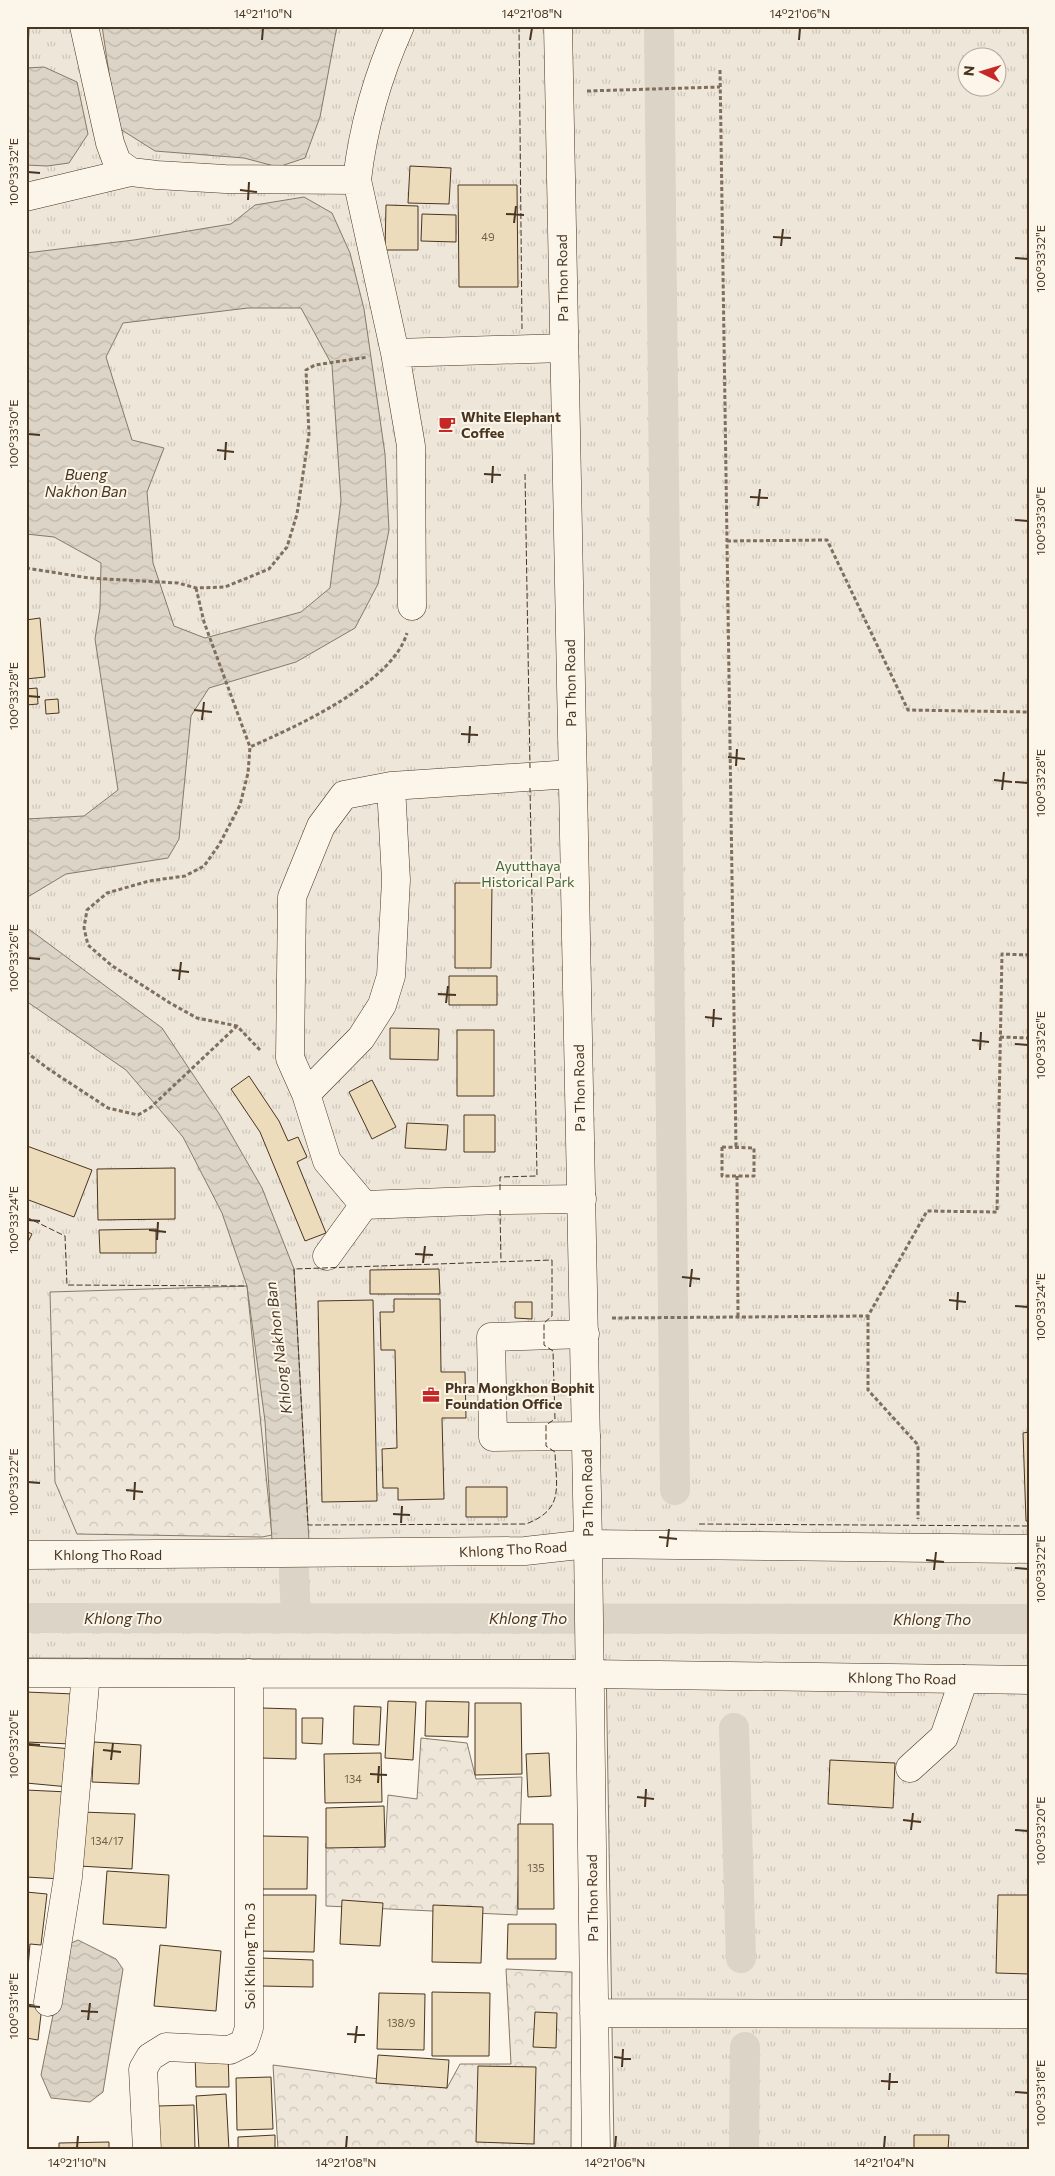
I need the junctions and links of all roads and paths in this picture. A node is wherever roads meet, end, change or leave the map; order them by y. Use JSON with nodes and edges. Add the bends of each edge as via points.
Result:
{"nodes":[{"id":1,"x":84,"y":26,"type":"edge"},
{"id":2,"x":400,"y":26,"type":"edge"},
{"id":3,"x":558,"y":26,"type":"edge"},
{"id":4,"x":720,"y":70,"type":"dead end"},
{"id":5,"x":720,"y":88,"type":"junction"},
{"id":6,"x":559,"y":92,"type":"junction"},
{"id":7,"x":131,"y":172,"type":"junction"},
{"id":8,"x":357,"y":180,"type":"junction"},
{"id":9,"x":26,"y":197,"type":"edge"},
{"id":10,"x":564,"y":348,"type":"junction"},
{"id":11,"x":384,"y":355,"type":"junction"},
{"id":12,"x":727,"y":541,"type":"junction"},
{"id":13,"x":26,"y":568,"type":"edge"},
{"id":14,"x":196,"y":588,"type":"junction"},
{"id":15,"x":412,"y":606,"type":"joint"},
{"id":16,"x":1029,"y":712,"type":"edge"},
{"id":17,"x":250,"y":747,"type":"junction"},
{"id":18,"x":572,"y":774,"type":"junction"},
{"id":19,"x":391,"y":786,"type":"junction"},
{"id":20,"x":1029,"y":955,"type":"edge"},
{"id":21,"x":237,"y":1026,"type":"junction"},
{"id":22,"x":1000,"y":1037,"type":"junction"},
{"id":23,"x":1029,"y":1038,"type":"edge"},
{"id":24,"x":26,"y":1052,"type":"edge"},
{"id":25,"x":290,"y":1058,"type":"junction"},
{"id":26,"x":306,"y":1094,"type":"junction"},
{"id":27,"x":736,"y":1148,"type":"junction"},
{"id":28,"x":737,"y":1176,"type":"junction"},
{"id":29,"x":582,"y":1199,"type":"junction"},
{"id":30,"x":364,"y":1205,"type":"junction"},
{"id":31,"x":327,"y":1256,"type":"dead end"},
{"id":32,"x":738,"y":1316,"type":"junction"},
{"id":33,"x":868,"y":1316,"type":"junction"},
{"id":34,"x":584,"y":1326,"type":"junction"},
{"id":35,"x":586,"y":1436,"type":"junction"},
{"id":36,"x":588,"y":1544,"type":"junction"},
{"id":37,"x":918,"y":1548,"type":"junction"},
{"id":38,"x":1029,"y":1549,"type":"edge"},
{"id":39,"x":26,"y":1555,"type":"edge"},
{"id":40,"x":589,"y":1666,"type":"junction"},
{"id":41,"x":26,"y":1673,"type":"edge"},
{"id":42,"x":86,"y":1673,"type":"junction"},
{"id":43,"x":249,"y":1673,"type":"junction"},
{"id":44,"x":964,"y":1679,"type":"junction"},
{"id":45,"x":1029,"y":1680,"type":"edge"},
{"id":46,"x":910,"y":1768,"type":"dead end"},
{"id":47,"x":48,"y":2002,"type":"dead end"},
{"id":48,"x":594,"y":2012,"type":"junction"},
{"id":49,"x":1029,"y":2014,"type":"edge"},
{"id":50,"x":147,"y":2150,"type":"edge"},
{"id":51,"x":596,"y":2150,"type":"edge"}],
"edges":[{"from":1,"to":7,"type":"street","via":[[110,144],[117,162]]},
{"from":2,"to":8,"type":"street","via":[[372,100]]},
{"from":3,"to":6,"type":"street","name":"Pa Thon Road"},
{"from":4,"to":5,"type":"path"},
{"from":5,"to":6,"type":"path"},
{"from":5,"to":12,"type":"path"},
{"from":6,"to":10,"type":"street","name":"Pa Thon Road"},
{"from":7,"to":8,"type":"street","via":[[225,179]]},
{"from":7,"to":9,"type":"street"},
{"from":8,"to":11,"type":"street"},
{"from":10,"to":11,"type":"street"},
{"from":10,"to":18,"type":"street","name":"Pa Thon Road"},
{"from":11,"to":14,"type":"path","via":[[315,365],[306,370],[308,442],[298,514],[287,547],[268,569],[225,586]]},
{"from":11,"to":15,"type":"street","via":[[411,446]]},
{"from":12,"to":16,"type":"path","via":[[827,540],[908,710]]},
{"from":12,"to":27,"type":"path"},
{"from":13,"to":14,"type":"path","via":[[89,578],[178,583]]},
{"from":14,"to":17,"type":"path","via":[[204,622]]},
{"from":15,"to":17,"type":"path","via":[[404,645],[380,672],[359,689],[297,726]]},
{"from":17,"to":21,"type":"path","via":[[240,805],[204,866],[185,876],[149,881],[107,893],[87,910],[84,928],[88,945],[111,965],[170,1003],[197,1018]]},
{"from":18,"to":19,"type":"street"},
{"from":18,"to":29,"type":"street","name":"Pa Thon Road"},
{"from":19,"to":25,"type":"street","via":[[344,796],[320,826],[292,898]]},
{"from":19,"to":26,"type":"street","via":[[396,880],[391,976],[382,1005],[360,1038]]},
{"from":20,"to":22,"type":"path","via":[[1002,954]]},
{"from":21,"to":24,"type":"path","via":[[150,1108],[138,1115],[108,1108]]},
{"from":21,"to":25,"type":"path","via":[[274,1065]]},
{"from":22,"to":23,"type":"path"},
{"from":22,"to":33,"type":"path","via":[[998,1212],[927,1211]]},
{"from":25,"to":26,"type":"street"},
{"from":26,"to":30,"type":"street","via":[[328,1162]]},
{"from":27,"to":28,"type":"path","via":[[722,1147],[722,1176]]},
{"from":27,"to":28,"type":"path","via":[[754,1148],[754,1176]]},
{"from":28,"to":32,"type":"path"},
{"from":29,"to":30,"type":"street"},
{"from":29,"to":34,"type":"street","name":"Pa Thon Road"},
{"from":30,"to":31,"type":"street"},
{"from":32,"to":33,"type":"path"},
{"from":32,"to":34,"type":"path","via":[[647,1317]]},
{"from":33,"to":37,"type":"path","via":[[868,1390],[918,1445]]},
{"from":34,"to":35,"type":"street","name":"Pa Thon Road"},
{"from":34,"to":35,"type":"street","via":[[491,1336],[494,1437]]},
{"from":35,"to":36,"type":"street","name":"Pa Thon Road"},
{"from":36,"to":37,"type":"street","name":"Khlong Tho Road"},
{"from":36,"to":39,"type":"street","name":"Khlong Tho Road","via":[[525,1551]]},
{"from":36,"to":40,"type":"street","name":"Pa Thon Road"},
{"from":37,"to":38,"type":"street","name":"Khlong Tho Road"},
{"from":40,"to":43,"type":"street","name":"Khlong Tho Road"},
{"from":40,"to":44,"type":"street","name":"Khlong Tho Road"},
{"from":40,"to":48,"type":"street","name":"Pa Thon Road"},
{"from":41,"to":42,"type":"street","name":"Khlong Tho Road"},
{"from":42,"to":43,"type":"street","name":"Khlong Tho Road"},
{"from":42,"to":47,"type":"street","via":[[68,1877]]},
{"from":43,"to":50,"type":"street","name":"Soi Khlong Tho 3","via":[[249,2028],[244,2043],[230,2050],[166,2047],[150,2057],[143,2069]]},
{"from":44,"to":45,"type":"street","name":"Khlong Tho Road"},
{"from":44,"to":46,"type":"street","via":[[944,1737]]},
{"from":48,"to":49,"type":"street"},
{"from":48,"to":51,"type":"street","name":"Pa Thon Road"}]}
